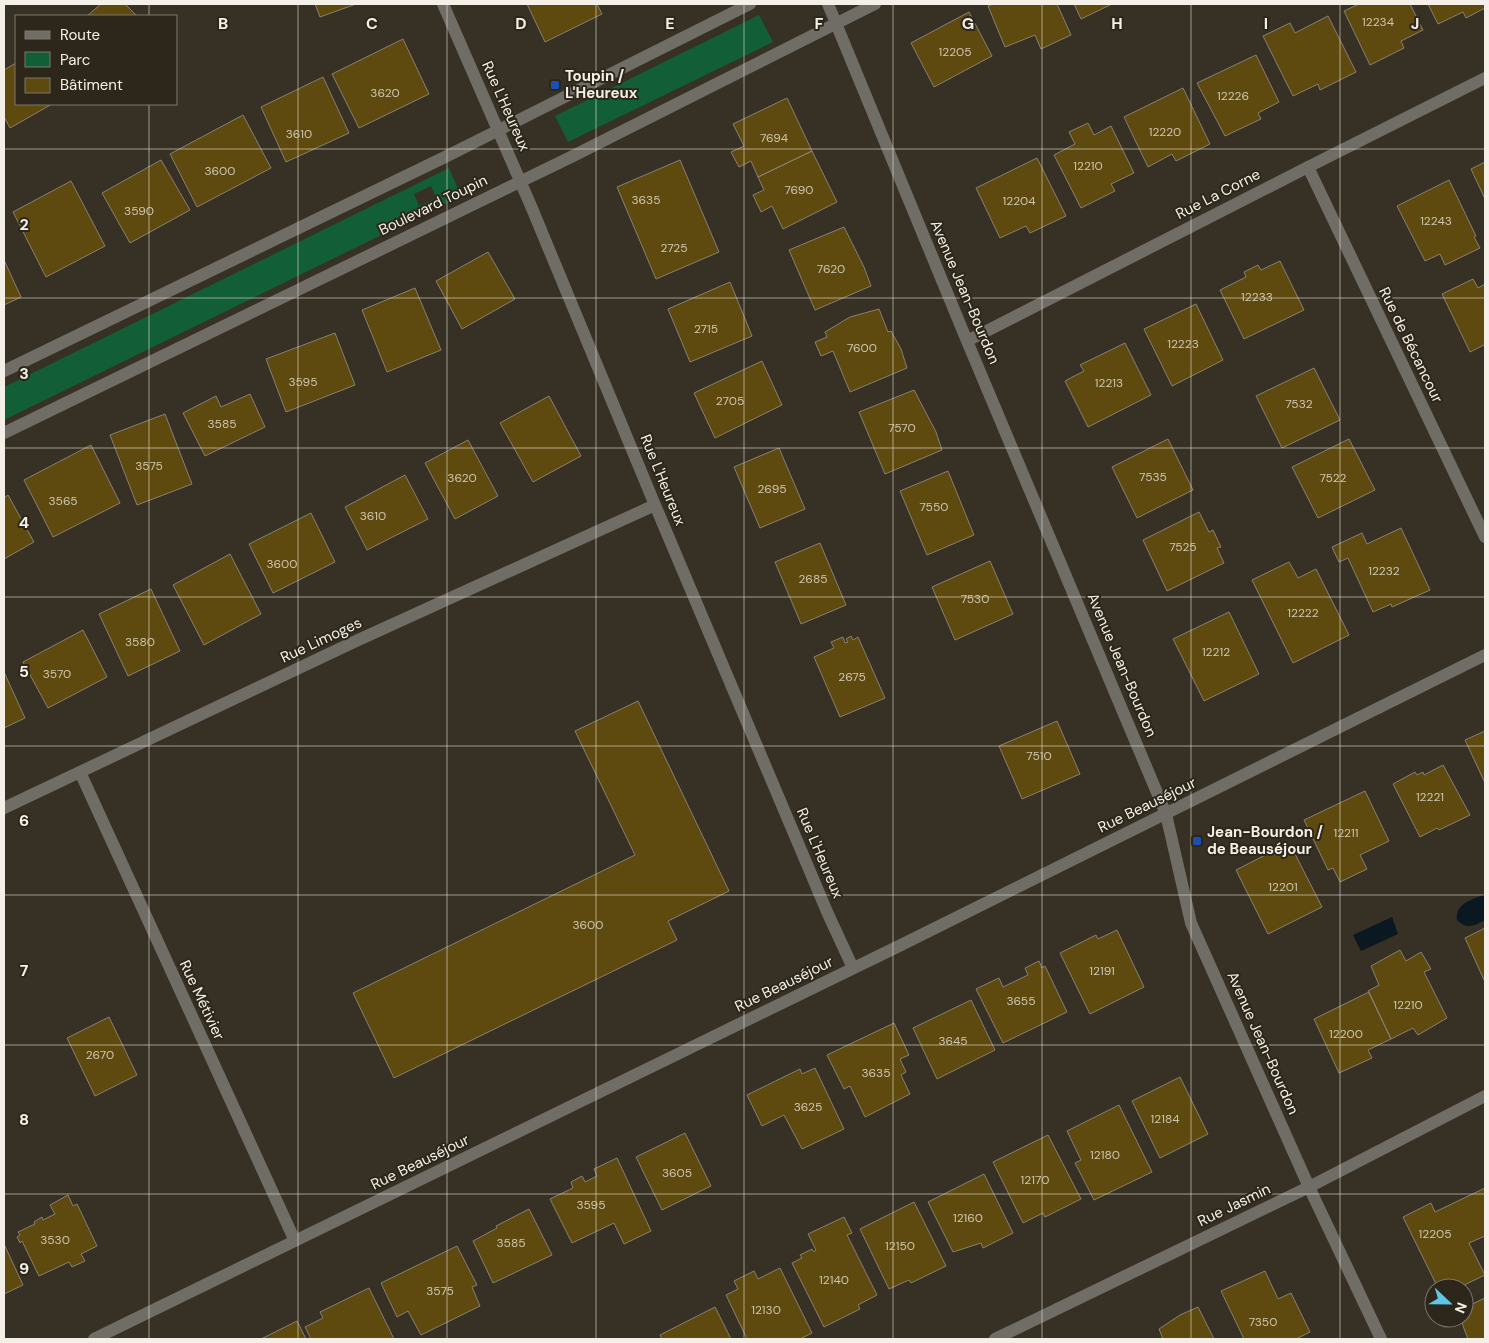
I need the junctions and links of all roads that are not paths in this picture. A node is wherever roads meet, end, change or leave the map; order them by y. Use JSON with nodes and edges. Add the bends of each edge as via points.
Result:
{"nodes":[{"id":1,"x":443,"y":4,"type":"edge"},
{"id":2,"x":750,"y":4,"type":"edge"},
{"id":3,"x":828,"y":4,"type":"edge"},
{"id":4,"x":876,"y":4,"type":"edge"},
{"id":5,"x":835,"y":23,"type":"junction"},
{"id":6,"x":1485,"y":78,"type":"edge"},
{"id":7,"x":498,"y":130,"type":"junction"},
{"id":8,"x":1308,"y":167,"type":"junction"},
{"id":9,"x":521,"y":181,"type":"junction"},
{"id":10,"x":967,"y":342,"type":"junction"},
{"id":11,"x":4,"y":371,"type":"edge"},
{"id":12,"x":4,"y":433,"type":"edge"},
{"id":13,"x":655,"y":504,"type":"junction"},
{"id":14,"x":1485,"y":537,"type":"edge"},
{"id":15,"x":1485,"y":655,"type":"edge"},
{"id":16,"x":80,"y":772,"type":"junction"},
{"id":17,"x":4,"y":808,"type":"edge"},
{"id":18,"x":1166,"y":814,"type":"junction"},
{"id":19,"x":853,"y":968,"type":"junction"},
{"id":20,"x":1485,"y":1096,"type":"edge"},
{"id":21,"x":1309,"y":1187,"type":"junction"},
{"id":22,"x":295,"y":1241,"type":"junction"},
{"id":23,"x":94,"y":1339,"type":"edge"},
{"id":24,"x":995,"y":1339,"type":"edge"},
{"id":25,"x":1381,"y":1339,"type":"edge"}],
"edges":[{"from":1,"to":7,"type":"street","name":"Rue L'Heureux"},
{"from":2,"to":7,"type":"street"},
{"from":3,"to":5,"type":"street","name":"Avenue Jean-Bourdon"},
{"from":4,"to":5,"type":"street","name":"Boulevard Toupin"},
{"from":5,"to":9,"type":"street","name":"Boulevard Toupin"},
{"from":5,"to":10,"type":"street","name":"Avenue Jean-Bourdon"},
{"from":6,"to":8,"type":"street","name":"Rue La Corne"},
{"from":7,"to":9,"type":"street","name":"Rue L'Heureux"},
{"from":7,"to":11,"type":"street"},
{"from":8,"to":10,"type":"street","name":"Rue La Corne"},
{"from":8,"to":14,"type":"street","name":"Rue de Bécancour"},
{"from":9,"to":12,"type":"street","name":"Boulevard Toupin"},
{"from":9,"to":13,"type":"street","name":"Rue L'Heureux"},
{"from":10,"to":18,"type":"street","name":"Avenue Jean-Bourdon"},
{"from":13,"to":16,"type":"street","name":"Rue Limoges"},
{"from":13,"to":19,"type":"street","name":"Rue L'Heureux"},
{"from":15,"to":18,"type":"street","name":"Rue Beauséjour"},
{"from":16,"to":17,"type":"street","name":"Rue Limoges"},
{"from":16,"to":22,"type":"street","name":"Rue Métivier"},
{"from":18,"to":19,"type":"street","name":"Rue Beauséjour"},
{"from":18,"to":21,"type":"street","name":"Avenue Jean-Bourdon","via":[[1192,924]]},
{"from":19,"to":22,"type":"street","name":"Rue Beauséjour"},
{"from":20,"to":21,"type":"street","name":"Rue Jasmin"},
{"from":21,"to":24,"type":"street","name":"Rue Jasmin"},
{"from":21,"to":25,"type":"street","name":"Avenue Jean-Bourdon"},
{"from":22,"to":23,"type":"street","name":"Rue Beauséjour"}]}
